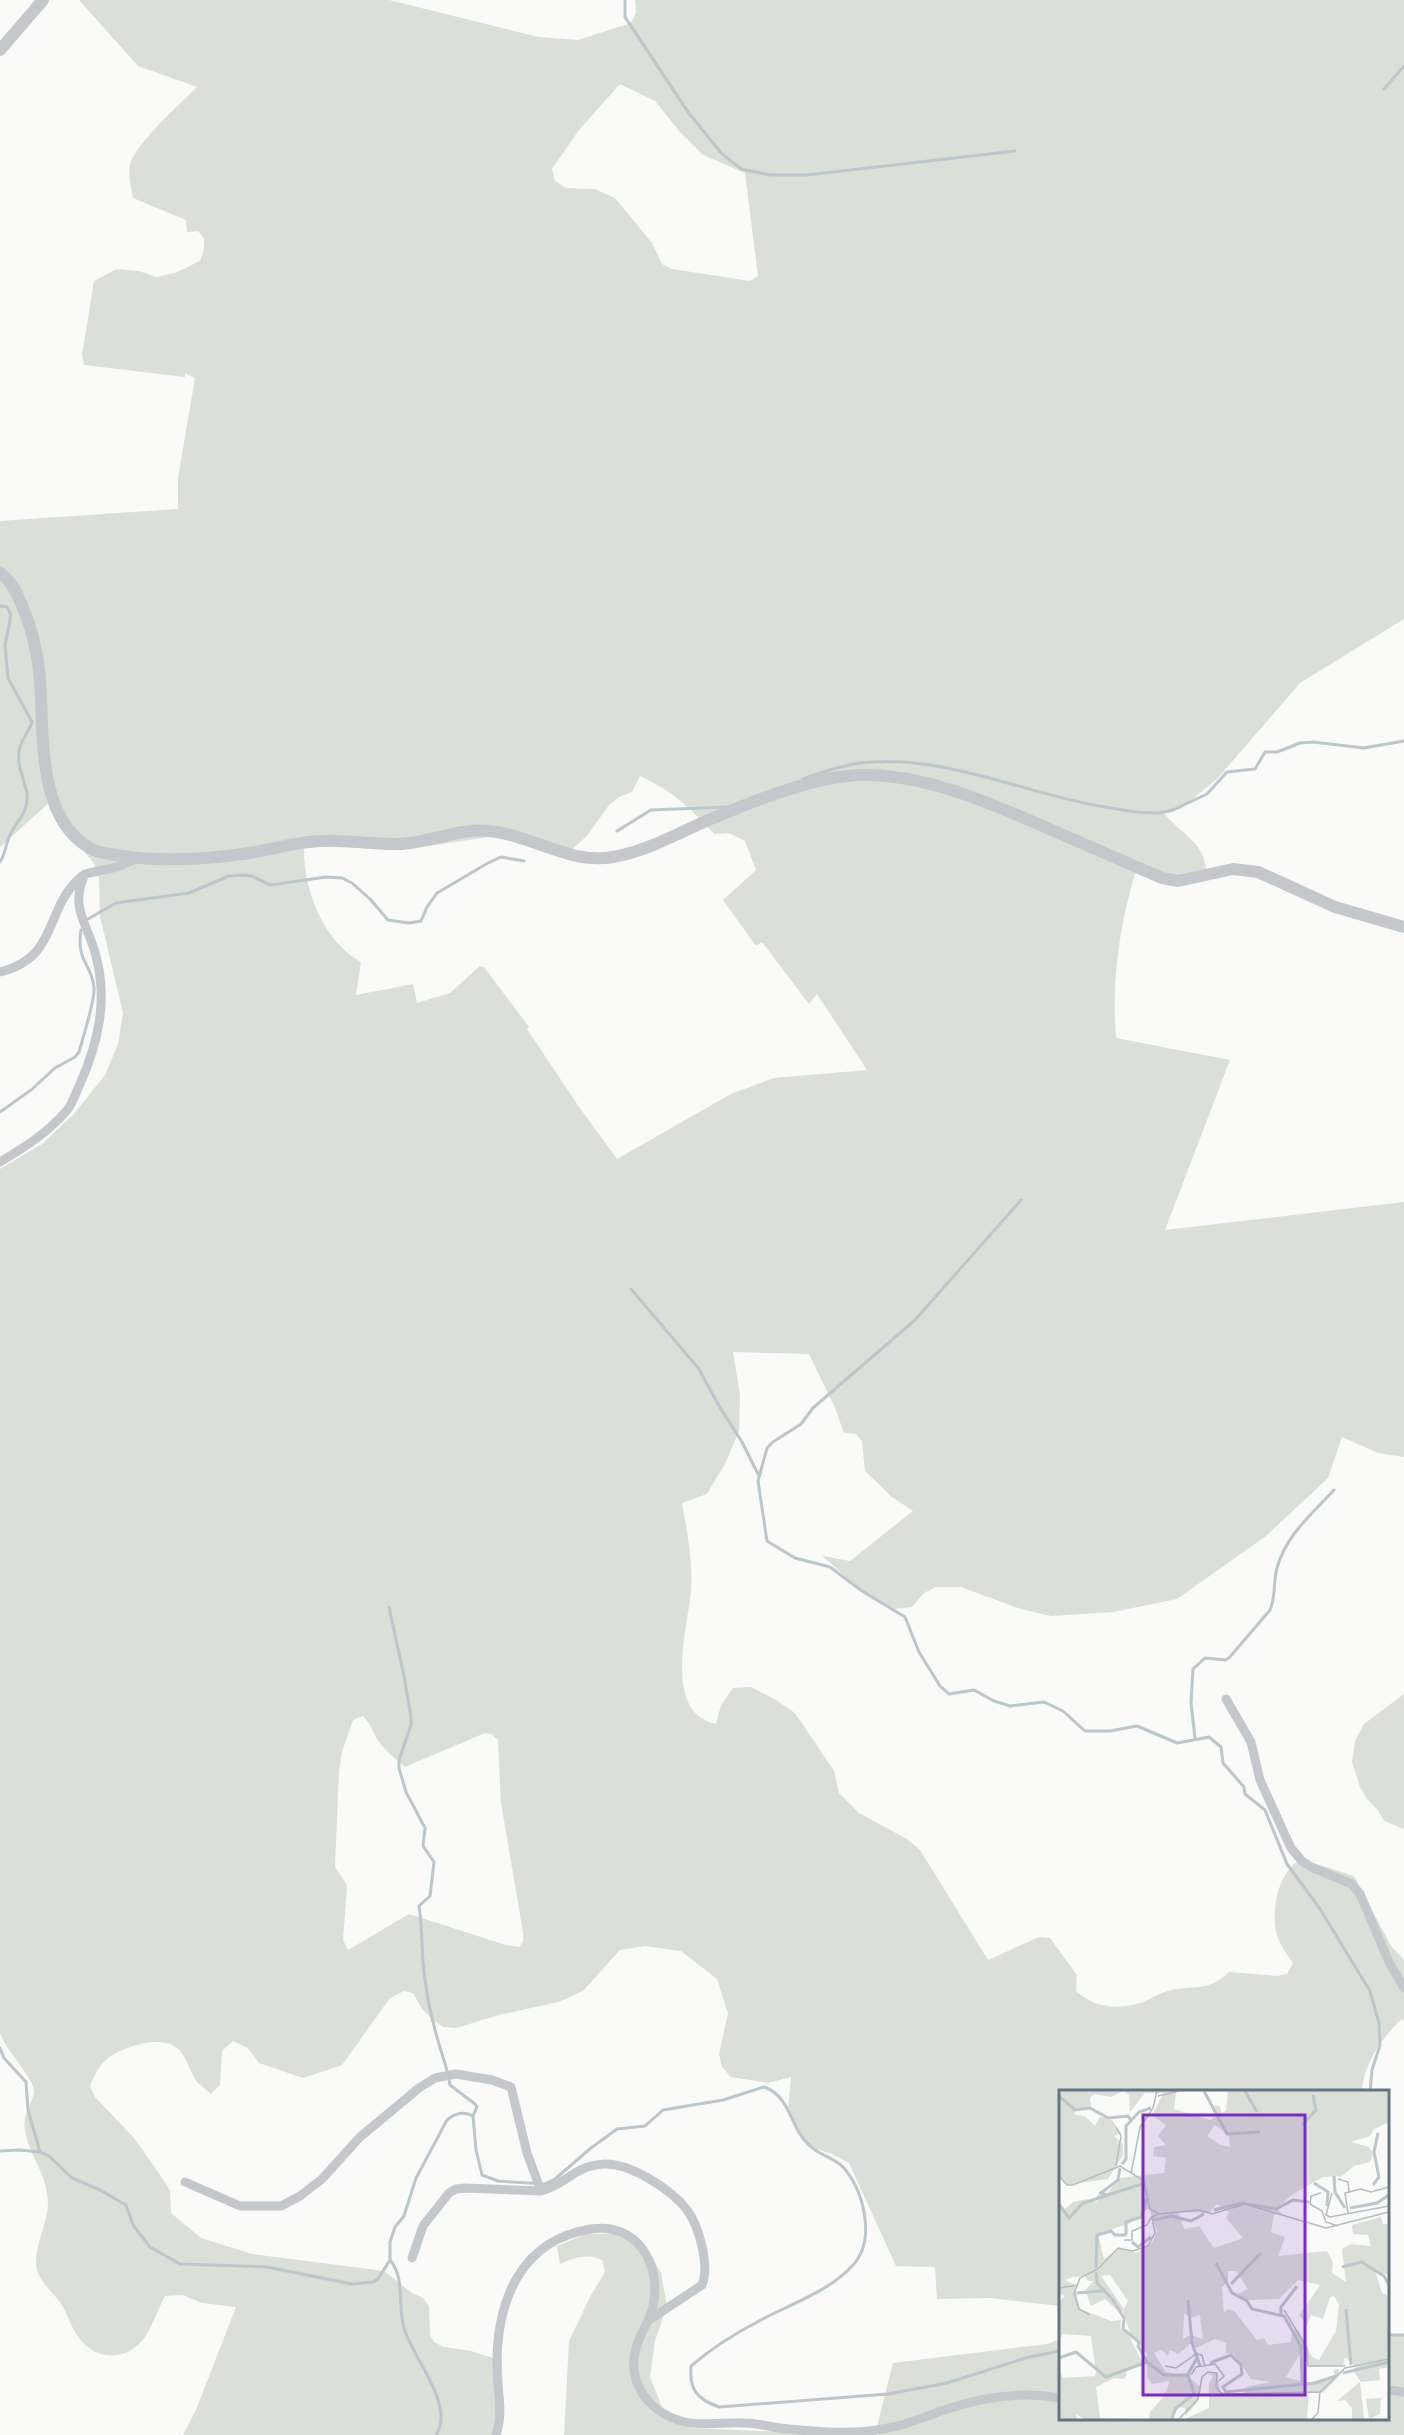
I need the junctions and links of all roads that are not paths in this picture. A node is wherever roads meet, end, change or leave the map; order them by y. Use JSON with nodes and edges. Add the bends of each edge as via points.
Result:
{"nodes":[{"id":1,"x":43,"y":0,"type":"edge"},
{"id":2,"x":0,"y":50,"type":"edge"},
{"id":3,"x":0,"y":573,"type":"edge"},
{"id":4,"x":138,"y":858,"type":"junction"},
{"id":5,"x":86,"y":874,"type":"junction"},
{"id":6,"x":1404,"y":927,"type":"edge"},
{"id":7,"x":0,"y":972,"type":"edge"},
{"id":8,"x":0,"y":1162,"type":"edge"},
{"id":9,"x":1226,"y":1699,"type":"dead end"},
{"id":10,"x":1404,"y":1988,"type":"edge"},
{"id":11,"x":185,"y":2182,"type":"dead end"},
{"id":12,"x":541,"y":2191,"type":"junction"},
{"id":13,"x":412,"y":2258,"type":"dead end"},
{"id":14,"x":649,"y":2320,"type":"junction"},
{"id":15,"x":1389,"y":2390,"type":"edge"},
{"id":16,"x":1404,"y":2392,"type":"edge"},
{"id":17,"x":1059,"y":2398,"type":"edge"},
{"id":18,"x":496,"y":2435,"type":"edge"}],
"edges":[{"from":1,"to":2,"type":"street"},
{"from":3,"to":4,"type":"street","via":[[17,593],[32,628],[39,668],[45,770],[59,814],[84,845],[95,851]]},
{"from":4,"to":5,"type":"street"},
{"from":4,"to":6,"type":"street","via":[[219,856],[315,841],[414,843],[464,831],[483,831],[525,838],[583,859],[604,859],[656,846],[717,816],[798,786],[863,775],[936,786],[974,798],[1162,878],[1178,881],[1233,869],[1258,872],[1335,907]]},
{"from":5,"to":7,"type":"street","via":[[64,895],[41,948],[30,959]]},
{"from":5,"to":8,"type":"street","via":[[78,888],[78,901],[96,955],[101,1004],[92,1056],[69,1107],[42,1136]]},
{"from":9,"to":10,"type":"street","via":[[1251,1743],[1260,1780],[1291,1848],[1311,1867],[1352,1884]]},
{"from":11,"to":12,"type":"street","via":[[240,2206],[289,2203],[322,2179],[360,2137],[419,2088],[435,2078],[456,2074],[511,2087]]},
{"from":12,"to":13,"type":"street","via":[[456,2189],[423,2226]]},
{"from":12,"to":14,"type":"street","via":[[560,2184],[576,2170],[615,2164],[637,2172],[688,2211],[703,2251],[706,2277],[695,2291]]},
{"from":14,"to":17,"type":"street","via":[[634,2353],[639,2384],[648,2403],[686,2422],[869,2431],[911,2422],[975,2400],[1021,2394]]},
{"from":14,"to":18,"type":"street","via":[[654,2283],[646,2255],[633,2237],[620,2230],[595,2228],[564,2236],[538,2251],[514,2282],[500,2329],[500,2418]]},
{"from":15,"to":16,"type":"street"}]}
